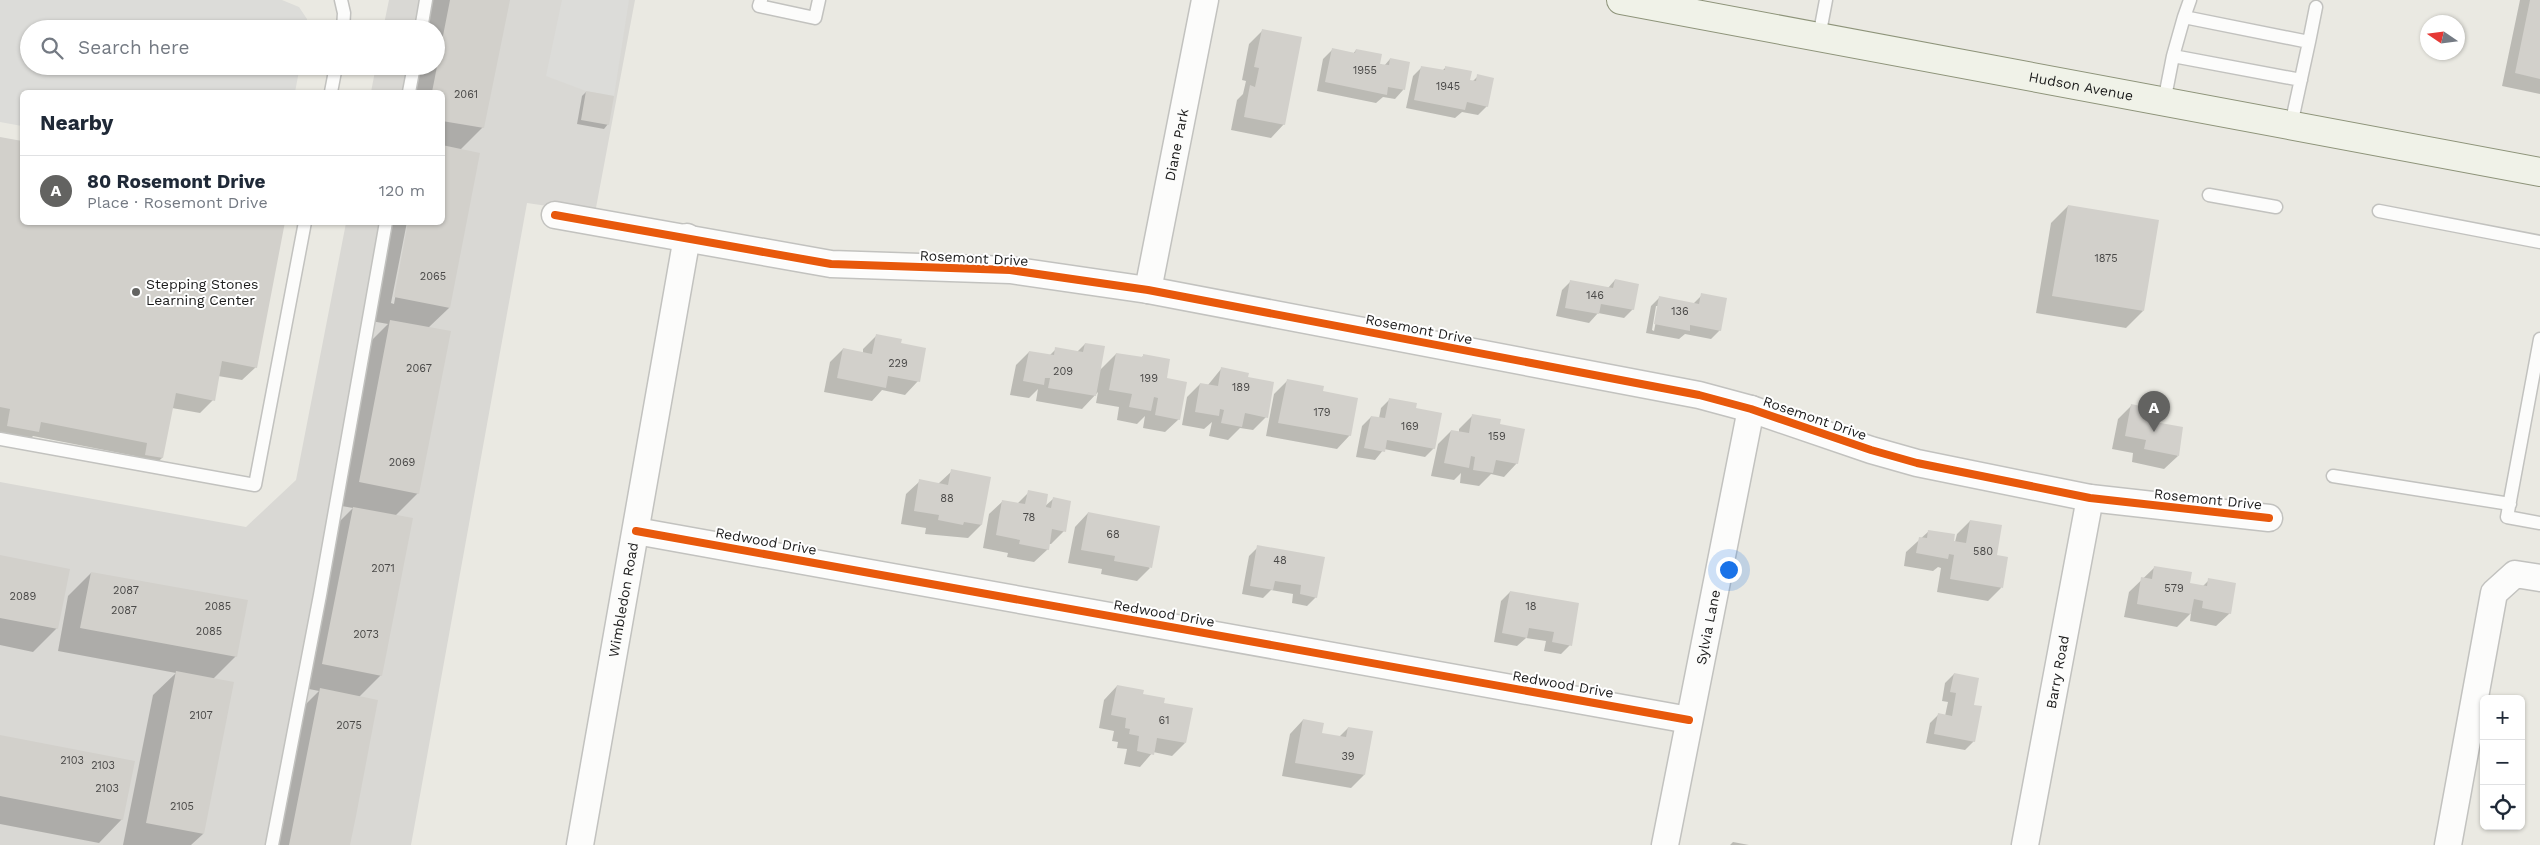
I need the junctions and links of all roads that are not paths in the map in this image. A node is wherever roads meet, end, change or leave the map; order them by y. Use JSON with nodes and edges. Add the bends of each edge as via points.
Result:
{"nodes":[{"id":1,"x":341,"y":0,"type":"edge"},
{"id":2,"x":426,"y":0,"type":"edge"},
{"id":3,"x":761,"y":0,"type":"edge"},
{"id":4,"x":819,"y":0,"type":"edge"},
{"id":5,"x":1204,"y":0,"type":"edge"},
{"id":6,"x":1621,"y":0,"type":"edge"},
{"id":7,"x":1826,"y":0,"type":"edge"},
{"id":8,"x":2190,"y":0,"type":"edge"},
{"id":9,"x":1682,"y":6,"type":"edge"},
{"id":10,"x":2316,"y":7,"type":"dead end"},
{"id":11,"x":2184,"y":17,"type":"junction"},
{"id":12,"x":344,"y":20,"type":"edge"},
{"id":13,"x":423,"y":20,"type":"edge"},
{"id":14,"x":1819,"y":37,"type":"junction"},
{"id":15,"x":2309,"y":42,"type":"junction"},
{"id":16,"x":2172,"y":56,"type":"junction"},
{"id":17,"x":334,"y":75,"type":"edge"},
{"id":18,"x":412,"y":75,"type":"edge"},
{"id":19,"x":2301,"y":80,"type":"junction"},
{"id":20,"x":331,"y":90,"type":"edge"},
{"id":21,"x":409,"y":90,"type":"edge"},
{"id":22,"x":2164,"y":102,"type":"junction"},
{"id":23,"x":2291,"y":126,"type":"junction"},
{"id":24,"x":2540,"y":172,"type":"edge"},
{"id":25,"x":2209,"y":195,"type":"dead end"},
{"id":26,"x":2276,"y":207,"type":"dead end"},
{"id":27,"x":2379,"y":211,"type":"dead end"},
{"id":28,"x":555,"y":215,"type":"dead end"},
{"id":29,"x":304,"y":225,"type":"edge"},
{"id":30,"x":385,"y":225,"type":"edge"},
{"id":31,"x":687,"y":237,"type":"junction"},
{"id":32,"x":2540,"y":242,"type":"edge"},
{"id":33,"x":1148,"y":290,"type":"junction"},
{"id":34,"x":2540,"y":339,"type":"edge"},
{"id":35,"x":1751,"y":409,"type":"junction"},
{"id":36,"x":0,"y":439,"type":"edge"},
{"id":37,"x":2333,"y":476,"type":"dead end"},
{"id":38,"x":2090,"y":498,"type":"junction"},
{"id":39,"x":2510,"y":504,"type":"junction"},
{"id":40,"x":2269,"y":518,"type":"dead end"},
{"id":41,"x":2540,"y":523,"type":"edge"},
{"id":42,"x":636,"y":531,"type":"junction"},
{"id":43,"x":2540,"y":578,"type":"edge"},
{"id":44,"x":1689,"y":720,"type":"junction"},
{"id":45,"x":272,"y":845,"type":"edge"},
{"id":46,"x":580,"y":845,"type":"edge"},
{"id":47,"x":1665,"y":845,"type":"edge"},
{"id":48,"x":2025,"y":845,"type":"edge"},
{"id":49,"x":2448,"y":845,"type":"edge"}],
"edges":[{"from":1,"to":12,"type":"lane"},
{"from":2,"to":13,"type":"lane"},
{"from":3,"to":4,"type":"lane","via":[[759,6],[815,18]]},
{"from":5,"to":33,"type":"street","name":"Diane Park"},
{"from":6,"to":9,"type":"main road","name":"Hudson Avenue"},
{"from":7,"to":14,"type":"lane"},
{"from":8,"to":11,"type":"lane"},
{"from":9,"to":14,"type":"main road","name":"Hudson Avenue"},
{"from":10,"to":15,"type":"lane"},
{"from":11,"to":15,"type":"lane"},
{"from":11,"to":16,"type":"lane"},
{"from":14,"to":22,"type":"main road","name":"Hudson Avenue"},
{"from":15,"to":19,"type":"lane"},
{"from":16,"to":19,"type":"lane"},
{"from":16,"to":22,"type":"lane"},
{"from":17,"to":20,"type":"lane"},
{"from":18,"to":21,"type":"lane"},
{"from":19,"to":23,"type":"lane"},
{"from":22,"to":23,"type":"main road","name":"Hudson Avenue"},
{"from":23,"to":24,"type":"main road","name":"Hudson Avenue"},
{"from":25,"to":26,"type":"lane"},
{"from":27,"to":32,"type":"lane"},
{"from":28,"to":31,"type":"street","name":"Rosemont Drive"},
{"from":29,"to":36,"type":"lane","via":[[255,485]]},
{"from":30,"to":45,"type":"lane"},
{"from":31,"to":33,"type":"street","name":"Rosemont Drive","via":[[830,264],[1010,270]]},
{"from":31,"to":42,"type":"street","name":"Wimbledon Road"},
{"from":33,"to":35,"type":"street","name":"Rosemont Drive","via":[[1699,395]]},
{"from":34,"to":39,"type":"lane"},
{"from":35,"to":38,"type":"street","name":"Rosemont Drive","via":[[1917,463]]},
{"from":35,"to":44,"type":"street","name":"Sylvia Lane"},
{"from":37,"to":39,"type":"lane"},
{"from":38,"to":40,"type":"street","name":"Rosemont Drive"},
{"from":38,"to":48,"type":"street","name":"Barry Road"},
{"from":39,"to":41,"type":"lane","via":[[2507,518]]},
{"from":42,"to":44,"type":"street","name":"Redwood Drive"},
{"from":42,"to":46,"type":"street","name":"Wimbledon Road"},
{"from":43,"to":49,"type":"street","via":[[2515,574],[2494,592]]},
{"from":44,"to":47,"type":"street","name":"Sylvia Lane"}]}
